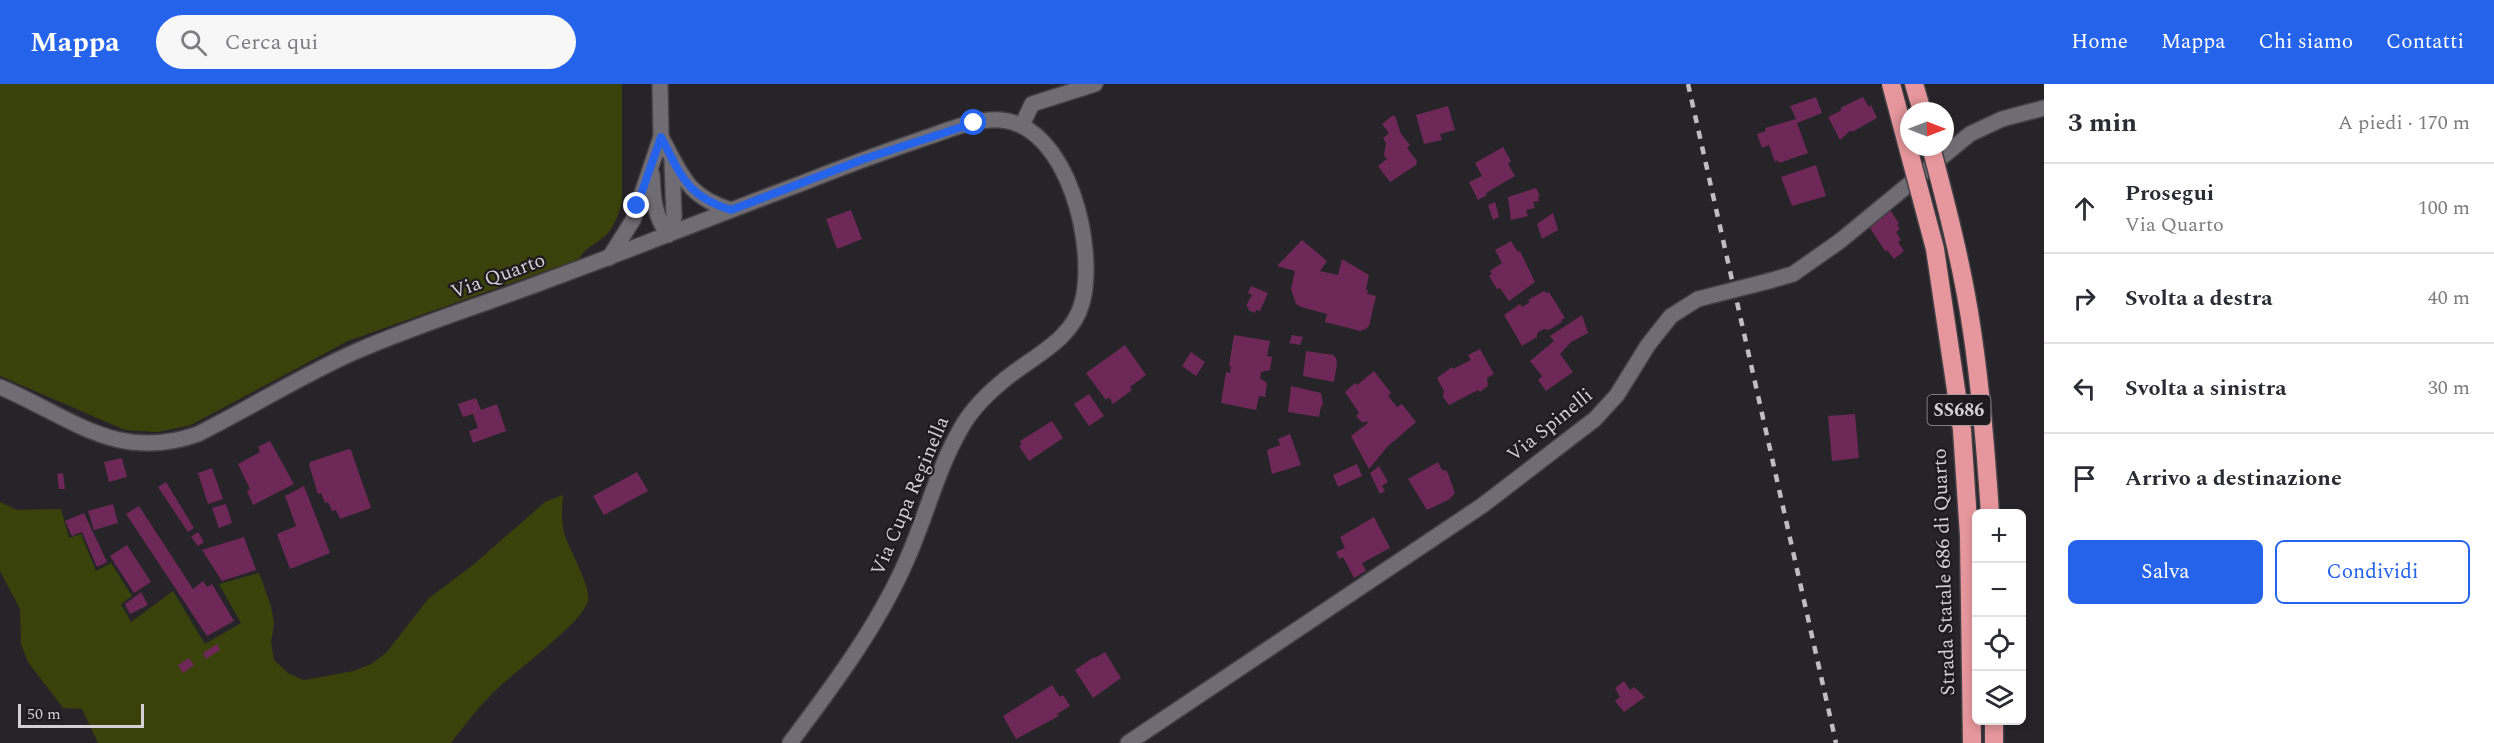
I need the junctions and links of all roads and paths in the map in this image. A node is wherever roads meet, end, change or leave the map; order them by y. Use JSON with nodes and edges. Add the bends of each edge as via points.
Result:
{"nodes":[{"id":1,"x":660,"y":84,"type":"edge"},
{"id":2,"x":1095,"y":84,"type":"edge"},
{"id":3,"x":1892,"y":84,"type":"edge"},
{"id":4,"x":1914,"y":84,"type":"edge"},
{"id":5,"x":1919,"y":102,"type":"edge"},
{"id":6,"x":2044,"y":108,"type":"edge"},
{"id":7,"x":1022,"y":125,"type":"junction"},
{"id":8,"x":661,"y":137,"type":"junction"},
{"id":9,"x":1933,"y":156,"type":"edge"},
{"id":10,"x":672,"y":158,"type":"junction"},
{"id":11,"x":652,"y":159,"type":"junction"},
{"id":12,"x":731,"y":210,"type":"junction"},
{"id":13,"x":668,"y":235,"type":"junction"},
{"id":14,"x":609,"y":258,"type":"junction"},
{"id":15,"x":0,"y":387,"type":"edge"},
{"id":16,"x":1989,"y":509,"type":"edge"},
{"id":17,"x":1994,"y":725,"type":"edge"},
{"id":18,"x":789,"y":743,"type":"edge"},
{"id":19,"x":1128,"y":743,"type":"edge"},
{"id":20,"x":1972,"y":743,"type":"edge"},
{"id":21,"x":1994,"y":743,"type":"edge"}],
"edges":[{"from":1,"to":8,"type":"street"},
{"from":2,"to":7,"type":"street","via":[[1032,104]]},
{"from":3,"to":20,"type":"highway","name":"Strada Statale 686 di Quarto","number":"SS686","bridge":true,"via":[[1935,249],[1962,430],[1969,537]]},
{"from":4,"to":5,"type":"highway"},
{"from":6,"to":19,"type":"street","name":"Via Spinelli","bridge":true,"via":[[2002,119],[1970,134],[1840,241],[1793,274],[1698,299],[1671,316],[1617,395],[1595,419],[1483,506]]},
{"from":7,"to":12,"type":"street","name":"Via Quarto","via":[[996,120],[960,126]]},
{"from":7,"to":18,"type":"street","name":"Via Cupa Reginella","via":[[1050,148],[1071,192],[1084,248],[1086,282],[1081,307],[1069,330],[1004,380],[968,415],[885,605],[861,646]]},
{"from":8,"to":10,"type":"street"},
{"from":8,"to":11,"type":"street"},
{"from":9,"to":16,"type":"highway","number":"SS686","bridge":true,"via":[[1972,329]]},
{"from":10,"to":12,"type":"street","via":[[693,191],[710,204]]},
{"from":10,"to":13,"type":"street","via":[[674,217]]},
{"from":11,"to":13,"type":"street","via":[[653,203],[658,221]]},
{"from":11,"to":14,"type":"street","via":[[633,220]]},
{"from":12,"to":13,"type":"street","name":"Via Quarto"},
{"from":13,"to":14,"type":"street","name":"Via Quarto"},
{"from":14,"to":15,"type":"street","name":"Via Quarto","via":[[359,350],[198,434],[168,443],[118,441]]},
{"from":17,"to":21,"type":"highway"}]}
